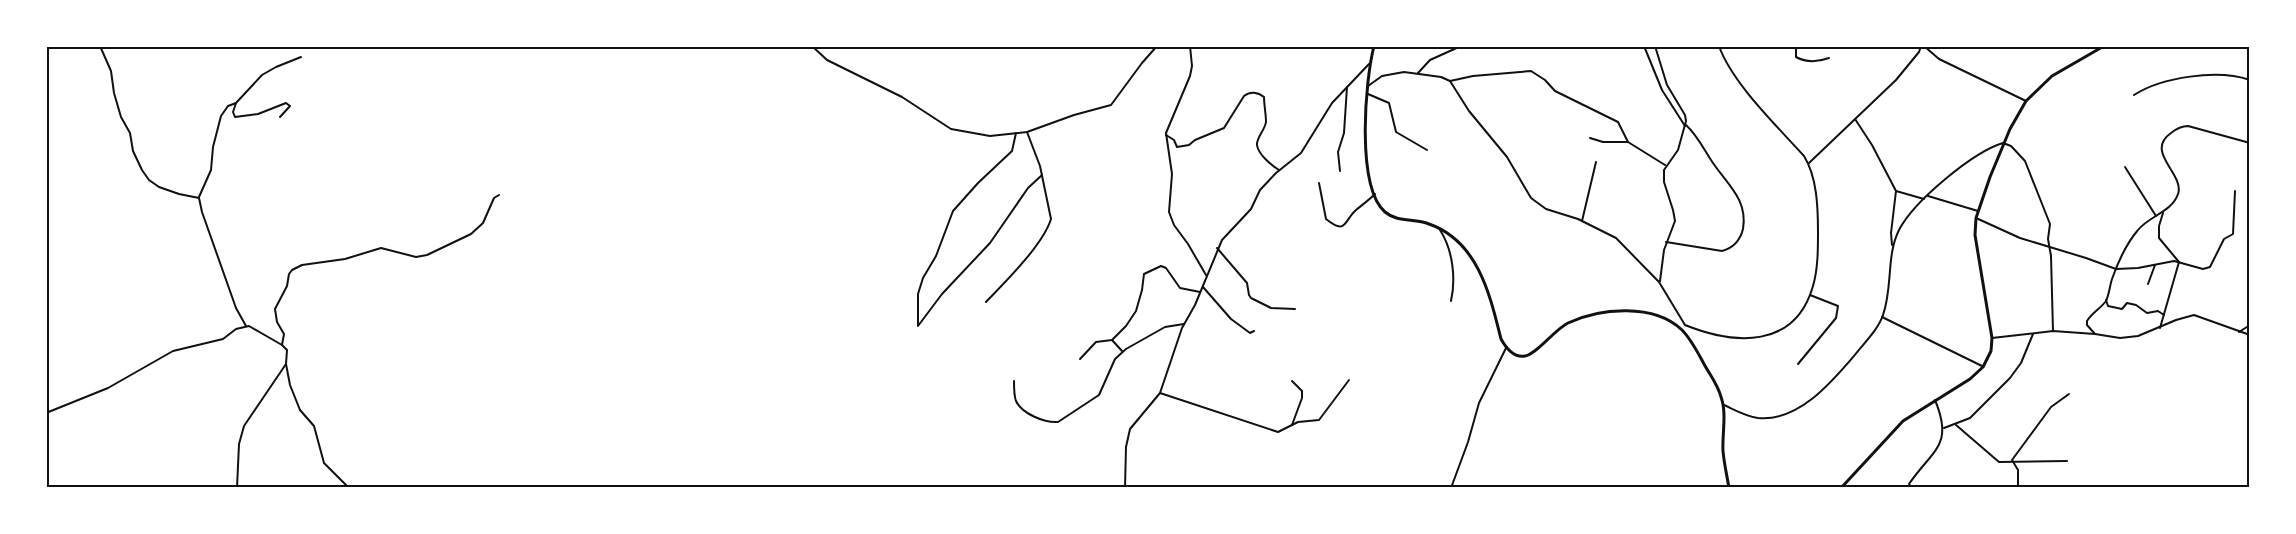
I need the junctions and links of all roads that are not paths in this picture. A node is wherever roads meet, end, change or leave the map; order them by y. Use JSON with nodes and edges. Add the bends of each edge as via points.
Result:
{"nodes":[{"id":1,"x":100,"y":46,"type":"edge"},
{"id":2,"x":812,"y":46,"type":"edge"},
{"id":3,"x":1157,"y":46,"type":"edge"},
{"id":4,"x":1190,"y":46,"type":"edge"},
{"id":5,"x":1374,"y":46,"type":"edge"},
{"id":6,"x":1461,"y":46,"type":"edge"},
{"id":7,"x":1644,"y":46,"type":"edge"},
{"id":8,"x":1655,"y":46,"type":"edge"},
{"id":9,"x":1719,"y":46,"type":"edge"},
{"id":10,"x":1791,"y":46,"type":"edge"},
{"id":11,"x":1923,"y":46,"type":"edge"},
{"id":12,"x":2104,"y":46,"type":"edge"},
{"id":13,"x":301,"y":57,"type":"dead end"},
{"id":14,"x":1829,"y":58,"type":"dead end"},
{"id":15,"x":1369,"y":64,"type":"junction"},
{"id":16,"x":1418,"y":73,"type":"junction"},
{"id":17,"x":2250,"y":80,"type":"edge"},
{"id":18,"x":1450,"y":81,"type":"junction"},
{"id":19,"x":1368,"y":86,"type":"junction"},
{"id":20,"x":1347,"y":87,"type":"junction"},
{"id":21,"x":1367,"y":94,"type":"junction"},
{"id":22,"x":2134,"y":95,"type":"dead end"},
{"id":23,"x":2026,"y":101,"type":"junction"},
{"id":24,"x":236,"y":104,"type":"junction"},
{"id":25,"x":280,"y":117,"type":"dead end"},
{"id":26,"x":1855,"y":119,"type":"junction"},
{"id":27,"x":1686,"y":126,"type":"junction"},
{"id":28,"x":1027,"y":132,"type":"junction"},
{"id":29,"x":1016,"y":133,"type":"junction"},
{"id":30,"x":1166,"y":135,"type":"junction"},
{"id":31,"x":1590,"y":138,"type":"dead end"},
{"id":32,"x":1628,"y":142,"type":"junction"},
{"id":33,"x":2003,"y":143,"type":"junction"},
{"id":34,"x":2250,"y":143,"type":"edge"},
{"id":35,"x":1427,"y":150,"type":"dead end"},
{"id":36,"x":1596,"y":162,"type":"dead end"},
{"id":37,"x":1809,"y":164,"type":"junction"},
{"id":38,"x":1665,"y":165,"type":"junction"},
{"id":39,"x":2125,"y":167,"type":"dead end"},
{"id":40,"x":1279,"y":170,"type":"junction"},
{"id":41,"x":1340,"y":171,"type":"dead end"},
{"id":42,"x":1042,"y":175,"type":"junction"},
{"id":43,"x":1319,"y":183,"type":"dead end"},
{"id":44,"x":1896,"y":191,"type":"junction"},
{"id":45,"x":2235,"y":191,"type":"dead end"},
{"id":46,"x":1375,"y":194,"type":"junction"},
{"id":47,"x":499,"y":195,"type":"dead end"},
{"id":48,"x":1928,"y":196,"type":"junction"},
{"id":49,"x":198,"y":197,"type":"junction"},
{"id":50,"x":1924,"y":199,"type":"junction"},
{"id":51,"x":1978,"y":211,"type":"junction"},
{"id":52,"x":2163,"y":211,"type":"junction"},
{"id":53,"x":2156,"y":216,"type":"junction"},
{"id":54,"x":1976,"y":218,"type":"junction"},
{"id":55,"x":1582,"y":221,"type":"junction"},
{"id":56,"x":1438,"y":228,"type":"junction"},
{"id":57,"x":1666,"y":242,"type":"junction"},
{"id":58,"x":1217,"y":248,"type":"junction"},
{"id":59,"x":1893,"y":248,"type":"junction"},
{"id":60,"x":2050,"y":248,"type":"junction"},
{"id":61,"x":2179,"y":262,"type":"junction"},
{"id":62,"x":2155,"y":265,"type":"junction"},
{"id":63,"x":2116,"y":269,"type":"junction"},
{"id":64,"x":1206,"y":275,"type":"junction"},
{"id":65,"x":1659,"y":282,"type":"junction"},
{"id":66,"x":2148,"y":285,"type":"dead end"},
{"id":67,"x":1203,"y":287,"type":"junction"},
{"id":68,"x":1200,"y":292,"type":"junction"},
{"id":69,"x":1810,"y":295,"type":"junction"},
{"id":70,"x":2106,"y":300,"type":"junction"},
{"id":71,"x":1451,"y":301,"type":"dead end"},
{"id":72,"x":986,"y":303,"type":"dead end"},
{"id":73,"x":1295,"y":309,"type":"dead end"},
{"id":74,"x":2164,"y":315,"type":"junction"},
{"id":75,"x":1882,"y":317,"type":"junction"},
{"id":76,"x":1184,"y":324,"type":"junction"},
{"id":77,"x":1684,"y":325,"type":"junction"},
{"id":78,"x":2250,"y":325,"type":"edge"},
{"id":79,"x":246,"y":326,"type":"junction"},
{"id":80,"x":2160,"y":328,"type":"junction"},
{"id":81,"x":1682,"y":330,"type":"junction"},
{"id":82,"x":2053,"y":331,"type":"junction"},
{"id":83,"x":1254,"y":332,"type":"dead end"},
{"id":84,"x":2239,"y":332,"type":"junction"},
{"id":85,"x":2033,"y":333,"type":"junction"},
{"id":86,"x":2095,"y":334,"type":"junction"},
{"id":87,"x":2250,"y":335,"type":"edge"},
{"id":88,"x":1992,"y":338,"type":"junction"},
{"id":89,"x":1112,"y":340,"type":"junction"},
{"id":90,"x":282,"y":345,"type":"junction"},
{"id":91,"x":1506,"y":348,"type":"junction"},
{"id":92,"x":1123,"y":352,"type":"junction"},
{"id":93,"x":1080,"y":360,"type":"dead end"},
{"id":94,"x":286,"y":364,"type":"junction"},
{"id":95,"x":1798,"y":364,"type":"dead end"},
{"id":96,"x":1983,"y":367,"type":"junction"},
{"id":97,"x":1349,"y":380,"type":"dead end"},
{"id":98,"x":1014,"y":381,"type":"dead end"},
{"id":99,"x":1292,"y":381,"type":"dead end"},
{"id":100,"x":1160,"y":393,"type":"junction"},
{"id":101,"x":2069,"y":394,"type":"dead end"},
{"id":102,"x":1935,"y":400,"type":"junction"},
{"id":103,"x":1724,"y":405,"type":"junction"},
{"id":104,"x":46,"y":413,"type":"edge"},
{"id":105,"x":1292,"y":425,"type":"junction"},
{"id":106,"x":1956,"y":425,"type":"junction"},
{"id":107,"x":1944,"y":428,"type":"junction"},
{"id":108,"x":2012,"y":460,"type":"junction"},
{"id":109,"x":2067,"y":461,"type":"dead end"},
{"id":110,"x":1909,"y":484,"type":"junction"},
{"id":111,"x":237,"y":488,"type":"edge"},
{"id":112,"x":349,"y":488,"type":"edge"},
{"id":113,"x":1125,"y":488,"type":"edge"},
{"id":114,"x":1451,"y":488,"type":"edge"},
{"id":115,"x":1729,"y":488,"type":"edge"},
{"id":116,"x":1841,"y":488,"type":"edge"},
{"id":117,"x":1906,"y":488,"type":"edge"},
{"id":118,"x":1912,"y":488,"type":"edge"},
{"id":119,"x":2018,"y":488,"type":"edge"}],
"edges":[{"from":1,"to":49,"type":"street","via":[[142,170],[159,187]]},
{"from":2,"to":29,"type":"street","via":[[827,60],[902,97],[951,129],[983,136]]},
{"from":3,"to":28,"type":"street","via":[[1111,105]]},
{"from":4,"to":30,"type":"street","via":[[1190,76]]},
{"from":5,"to":15,"type":"street"},
{"from":6,"to":16,"type":"street","via":[[1430,60]]},
{"from":7,"to":27,"type":"street","via":[[1662,90]]},
{"from":8,"to":27,"type":"street","via":[[1664,78],[1685,115]]},
{"from":9,"to":37,"type":"street","via":[[1745,89]]},
{"from":10,"to":14,"type":"street","via":[[1802,60]]},
{"from":11,"to":23,"type":"street","via":[[1939,59]]},
{"from":11,"to":26,"type":"street","via":[[1896,80]]},
{"from":12,"to":23,"type":"street","via":[[2052,76]]},
{"from":13,"to":24,"type":"street","via":[[262,75]]},
{"from":15,"to":19,"type":"street"},
{"from":15,"to":20,"type":"street"},
{"from":16,"to":18,"type":"street"},
{"from":16,"to":19,"type":"street","via":[[1390,74]]},
{"from":17,"to":22,"type":"street","via":[[2230,75],[2189,77],[2145,88]]},
{"from":18,"to":32,"type":"street","via":[[1531,71],[1553,89],[1618,122]]},
{"from":18,"to":55,"type":"street","via":[[1507,157],[1531,198],[1546,209]]},
{"from":19,"to":21,"type":"street"},
{"from":20,"to":40,"type":"street","via":[[1325,112],[1301,153]]},
{"from":20,"to":41,"type":"street","via":[[1344,134],[1338,152]]},
{"from":21,"to":35,"type":"street","via":[[1389,104],[1396,132]]},
{"from":21,"to":46,"type":"street","via":[[1365,145]]},
{"from":23,"to":33,"type":"street"},
{"from":24,"to":25,"type":"street","via":[[232,112],[235,117],[244,117],[286,103],[290,106]]},
{"from":24,"to":49,"type":"street","via":[[228,106],[221,116],[210,170]]},
{"from":26,"to":37,"type":"street"},
{"from":26,"to":44,"type":"street"},
{"from":27,"to":38,"type":"street","via":[[1675,156]]},
{"from":27,"to":57,"type":"street","via":[[1737,193],[1744,211],[1743,227],[1737,243],[1722,251]]},
{"from":28,"to":29,"type":"street"},
{"from":28,"to":42,"type":"street"},
{"from":29,"to":42,"type":"street","via":[[1012,151],[953,211],[918,294],[918,326]]},
{"from":30,"to":40,"type":"street","via":[[1177,147],[1189,145],[1224,128],[1244,96],[1260,94],[1264,97],[1266,120],[1257,147],[1267,163]]},
{"from":30,"to":64,"type":"street","via":[[1172,174],[1170,216]]},
{"from":31,"to":32,"type":"street"},
{"from":32,"to":38,"type":"street"},
{"from":33,"to":48,"type":"street","via":[[1970,161]]},
{"from":33,"to":51,"type":"street"},
{"from":33,"to":60,"type":"street","via":[[2025,161],[2050,224]]},
{"from":34,"to":52,"type":"street","via":[[2188,126],[2172,132],[2162,147],[2179,190]]},
{"from":36,"to":55,"type":"street"},
{"from":37,"to":69,"type":"street","via":[[1818,234]]},
{"from":38,"to":57,"type":"street","via":[[1664,182],[1675,221]]},
{"from":39,"to":53,"type":"street"},
{"from":40,"to":58,"type":"street"},
{"from":42,"to":72,"type":"street","via":[[1050,223]]},
{"from":43,"to":46,"type":"street","via":[[1326,219],[1343,226]]},
{"from":44,"to":50,"type":"street"},
{"from":44,"to":59,"type":"street"},
{"from":45,"to":61,"type":"street","via":[[2233,234],[2224,239],[2210,267],[2203,269]]},
{"from":46,"to":56,"type":"street","via":[[1380,207],[1394,217]]},
{"from":47,"to":90,"type":"street","via":[[483,223],[471,234],[427,255],[416,257],[381,248],[292,270],[275,309],[284,334]]},
{"from":48,"to":50,"type":"street"},
{"from":48,"to":51,"type":"street"},
{"from":49,"to":79,"type":"street","via":[[236,308]]},
{"from":50,"to":59,"type":"street","via":[[1903,223]]},
{"from":51,"to":54,"type":"street"},
{"from":52,"to":53,"type":"street"},
{"from":52,"to":61,"type":"street","via":[[2159,238]]},
{"from":53,"to":63,"type":"street","via":[[2132,237]]},
{"from":54,"to":60,"type":"street"},
{"from":54,"to":88,"type":"street","via":[[1977,249]]},
{"from":55,"to":65,"type":"street","via":[[1616,238]]},
{"from":56,"to":71,"type":"street","via":[[1452,263]]},
{"from":56,"to":91,"type":"street","via":[[1460,242],[1477,266]]},
{"from":57,"to":65,"type":"street"},
{"from":58,"to":64,"type":"street"},
{"from":58,"to":73,"type":"street","via":[[1247,283],[1251,298],[1272,308]]},
{"from":59,"to":75,"type":"street"},
{"from":60,"to":63,"type":"street"},
{"from":60,"to":82,"type":"street"},
{"from":61,"to":62,"type":"street"},
{"from":61,"to":74,"type":"street"},
{"from":62,"to":63,"type":"street"},
{"from":62,"to":66,"type":"street"},
{"from":63,"to":70,"type":"street"},
{"from":64,"to":67,"type":"street"},
{"from":65,"to":77,"type":"street"},
{"from":67,"to":68,"type":"street"},
{"from":67,"to":83,"type":"street","via":[[1231,319]]},
{"from":68,"to":76,"type":"street"},
{"from":68,"to":89,"type":"street","via":[[1180,288],[1166,268],[1150,270],[1144,274],[1136,311]]},
{"from":69,"to":77,"type":"street","via":[[1792,322],[1768,337],[1726,336]]},
{"from":69,"to":95,"type":"street","via":[[1835,303],[1838,313]]},
{"from":70,"to":74,"type":"street","via":[[2112,308],[2122,309],[2127,303],[2147,313],[2158,311]]},
{"from":70,"to":86,"type":"street","via":[[2087,321]]},
{"from":74,"to":80,"type":"street"},
{"from":75,"to":96,"type":"street"},
{"from":75,"to":103,"type":"street","via":[[1847,364],[1810,402],[1760,418]]},
{"from":76,"to":92,"type":"street","via":[[1165,327]]},
{"from":76,"to":100,"type":"street"},
{"from":77,"to":81,"type":"street"},
{"from":78,"to":84,"type":"street"},
{"from":79,"to":90,"type":"street","via":[[255,327]]},
{"from":79,"to":104,"type":"street","via":[[222,339],[173,351],[108,388]]},
{"from":80,"to":84,"type":"street","via":[[2194,315]]},
{"from":80,"to":86,"type":"street","via":[[2120,338]]},
{"from":81,"to":91,"type":"street","via":[[1651,315],[1612,312],[1569,323],[1527,356],[1518,356]]},
{"from":81,"to":103,"type":"street","via":[[1718,388]]},
{"from":82,"to":85,"type":"street"},
{"from":82,"to":86,"type":"street"},
{"from":84,"to":87,"type":"street"},
{"from":85,"to":88,"type":"street"},
{"from":85,"to":106,"type":"street","via":[[2010,378],[1970,418]]},
{"from":88,"to":96,"type":"street"},
{"from":89,"to":92,"type":"street"},
{"from":89,"to":93,"type":"street","via":[[1096,342]]},
{"from":90,"to":94,"type":"street","via":[[288,354]]},
{"from":91,"to":114,"type":"street","via":[[1479,404]]},
{"from":92,"to":98,"type":"street","via":[[1115,359],[1099,395],[1058,422],[1024,411],[1016,401]]},
{"from":94,"to":111,"type":"street","via":[[244,426]]},
{"from":94,"to":112,"type":"street","via":[[290,386],[300,410],[314,426],[324,463]]},
{"from":96,"to":102,"type":"street"},
{"from":97,"to":105,"type":"street","via":[[1319,420]]},
{"from":99,"to":105,"type":"street","via":[[1302,391],[1302,398]]},
{"from":100,"to":105,"type":"street","via":[[1274,432]]},
{"from":100,"to":113,"type":"street","via":[[1130,429]]},
{"from":101,"to":108,"type":"street","via":[[2051,407]]},
{"from":102,"to":107,"type":"street"},
{"from":102,"to":116,"type":"street","via":[[1903,421]]},
{"from":103,"to":115,"type":"street","via":[[1723,456]]},
{"from":106,"to":107,"type":"street"},
{"from":106,"to":108,"type":"street","via":[[1995,460]]},
{"from":107,"to":110,"type":"street","via":[[1940,443]]},
{"from":108,"to":109,"type":"street"},
{"from":108,"to":119,"type":"street","via":[[2018,470]]},
{"from":110,"to":117,"type":"street"},
{"from":110,"to":118,"type":"street"}]}
